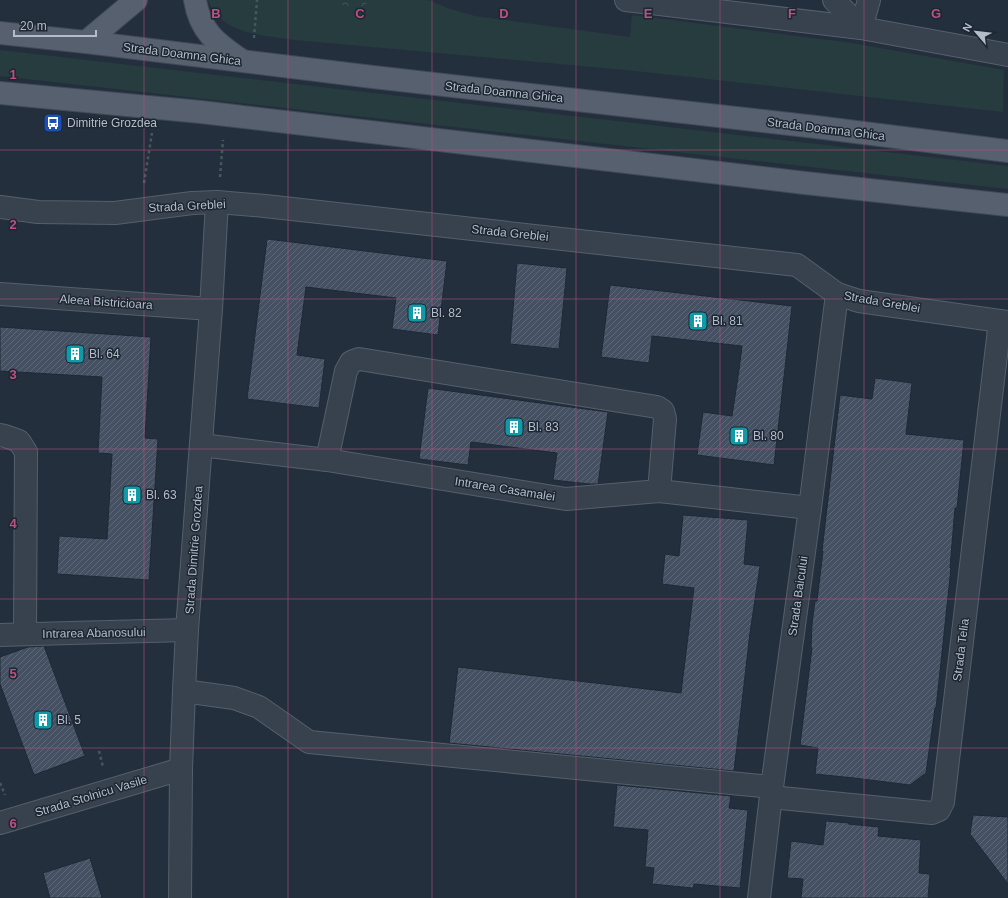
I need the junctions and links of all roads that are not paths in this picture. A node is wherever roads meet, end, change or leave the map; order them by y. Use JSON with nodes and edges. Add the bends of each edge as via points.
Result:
{"nodes":[{"id":1,"x":136,"y":0,"type":"edge"},
{"id":2,"x":195,"y":0,"type":"edge"},
{"id":3,"x":626,"y":0,"type":"edge"},
{"id":4,"x":834,"y":0,"type":"edge"},
{"id":5,"x":869,"y":0,"type":"edge"},
{"id":6,"x":861,"y":28,"type":"junction"},
{"id":7,"x":0,"y":33,"type":"edge"},
{"id":8,"x":86,"y":42,"type":"junction"},
{"id":9,"x":1008,"y":55,"type":"edge"},
{"id":10,"x":247,"y":62,"type":"junction"},
{"id":11,"x":0,"y":93,"type":"edge"},
{"id":12,"x":1008,"y":151,"type":"edge"},
{"id":13,"x":217,"y":202,"type":"junction"},
{"id":14,"x":1008,"y":205,"type":"edge"},
{"id":15,"x":0,"y":207,"type":"edge"},
{"id":16,"x":0,"y":294,"type":"edge"},
{"id":17,"x":837,"y":294,"type":"junction"},
{"id":18,"x":211,"y":309,"type":"junction"},
{"id":19,"x":1004,"y":321,"type":"edge"},
{"id":20,"x":0,"y":435,"type":"edge"},
{"id":21,"x":201,"y":445,"type":"junction"},
{"id":22,"x":327,"y":460,"type":"junction"},
{"id":23,"x":659,"y":491,"type":"junction"},
{"id":24,"x":810,"y":508,"type":"junction"},
{"id":25,"x":188,"y":630,"type":"junction"},
{"id":26,"x":25,"y":634,"type":"junction"},
{"id":27,"x":0,"y":635,"type":"edge"},
{"id":28,"x":184,"y":691,"type":"junction"},
{"id":29,"x":181,"y":769,"type":"junction"},
{"id":30,"x":772,"y":792,"type":"junction"},
{"id":31,"x":0,"y":823,"type":"edge"},
{"id":32,"x":180,"y":898,"type":"edge"},
{"id":33,"x":759,"y":898,"type":"edge"}],
"edges":[{"from":1,"to":8,"type":"main road"},
{"from":2,"to":10,"type":"main road","via":[[202,24],[213,39]]},
{"from":3,"to":6,"type":"street"},
{"from":4,"to":6,"type":"street"},
{"from":5,"to":6,"type":"street"},
{"from":6,"to":9,"type":"street"},
{"from":7,"to":8,"type":"main road","name":"Strada Doamna Ghica"},
{"from":8,"to":10,"type":"main road","name":"Strada Doamna Ghica"},
{"from":10,"to":12,"type":"main road","name":"Strada Doamna Ghica"},
{"from":11,"to":14,"type":"main road","via":[[226,115]]},
{"from":13,"to":15,"type":"street","name":"Strada Greblei","via":[[115,213],[38,212]]},
{"from":13,"to":17,"type":"street","name":"Strada Greblei","via":[[797,265]]},
{"from":13,"to":18,"type":"street","name":"Strada Dimitrie Grozdea"},
{"from":16,"to":18,"type":"street","name":"Aleea Bistricioara"},
{"from":17,"to":19,"type":"street","name":"Strada Greblei","via":[[859,300]]},
{"from":17,"to":24,"type":"street","name":"Strada Baicului"},
{"from":18,"to":21,"type":"street","name":"Strada Dimitrie Grozdea"},
{"from":19,"to":30,"type":"street","name":"Strada Telia","via":[[943,802],[939,810],[932,814]]},
{"from":20,"to":26,"type":"street","via":[[19,441],[26,452]]},
{"from":21,"to":22,"type":"street","name":"Intrarea Casamalei"},
{"from":21,"to":25,"type":"street","name":"Strada Dimitrie Grozdea"},
{"from":22,"to":23,"type":"street","name":"Intrarea Casamalei","via":[[566,499]]},
{"from":22,"to":23,"type":"street","via":[[346,371],[351,362],[359,359],[657,407],[663,411],[665,418]]},
{"from":23,"to":24,"type":"street","name":"Intrarea Casamalei"},
{"from":24,"to":30,"type":"street","name":"Strada Baicului"},
{"from":25,"to":26,"type":"street","name":"Intrarea Abanosului"},
{"from":25,"to":28,"type":"street","name":"Strada Dimitrie Grozdea"},
{"from":26,"to":27,"type":"street","name":"Intrarea Abanosului"},
{"from":28,"to":29,"type":"street","name":"Strada Dimitrie Grozdea"},
{"from":28,"to":30,"type":"street","via":[[234,698],[259,707],[309,742]]},
{"from":29,"to":31,"type":"street","name":"Strada Stolnicu Vasile"},
{"from":29,"to":32,"type":"street","name":"Strada Dimitrie Grozdea"},
{"from":30,"to":33,"type":"street","name":"Strada Baicului"}]}
